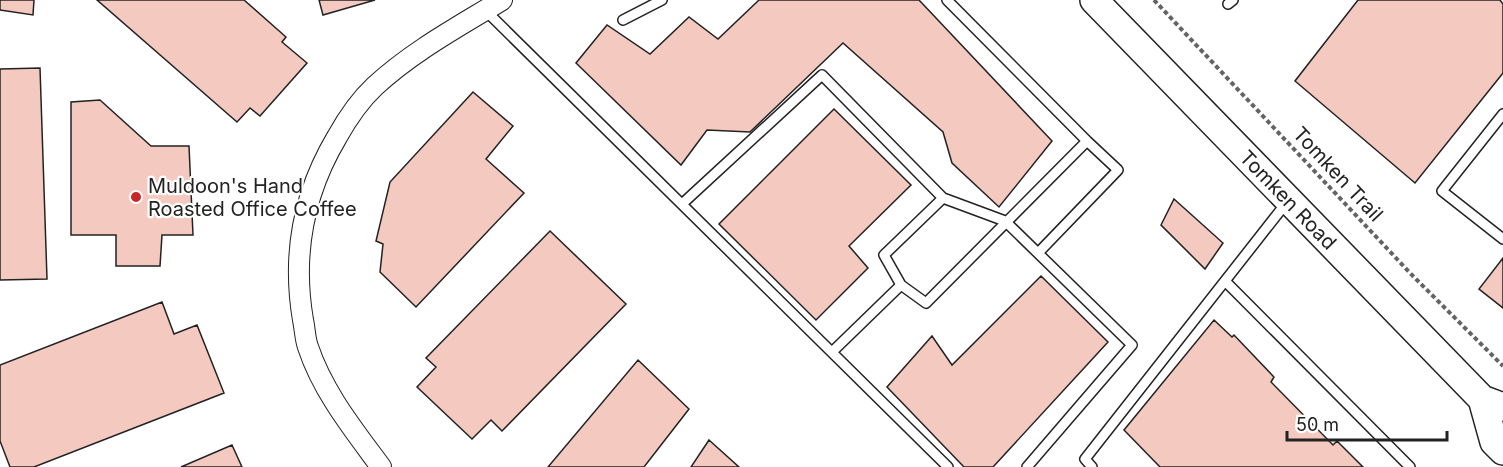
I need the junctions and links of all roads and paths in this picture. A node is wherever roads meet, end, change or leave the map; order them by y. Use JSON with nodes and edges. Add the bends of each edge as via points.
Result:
{"nodes":[{"id":1,"x":662,"y":0,"type":"edge"},
{"id":2,"x":947,"y":0,"type":"edge"},
{"id":3,"x":1094,"y":0,"type":"edge"},
{"id":4,"x":1154,"y":0,"type":"edge"},
{"id":5,"x":493,"y":5,"type":"edge"},
{"id":6,"x":623,"y":21,"type":"dead end"},
{"id":7,"x":1503,"y":114,"type":"edge"},
{"id":8,"x":1086,"y":141,"type":"junction"},
{"id":9,"x":943,"y":198,"type":"junction"},
{"id":10,"x":1288,"y":200,"type":"junction"},
{"id":11,"x":682,"y":204,"type":"junction"},
{"id":12,"x":1007,"y":223,"type":"junction"},
{"id":13,"x":1503,"y":239,"type":"edge"},
{"id":14,"x":1038,"y":253,"type":"junction"},
{"id":15,"x":1225,"y":281,"type":"junction"},
{"id":16,"x":901,"y":285,"type":"junction"},
{"id":17,"x":832,"y":352,"type":"junction"},
{"id":18,"x":1503,"y":366,"type":"edge"},
{"id":19,"x":1492,"y":403,"type":"edge"},
{"id":20,"x":1503,"y":451,"type":"edge"},
{"id":21,"x":381,"y":467,"type":"edge"},
{"id":22,"x":948,"y":467,"type":"edge"},
{"id":23,"x":1027,"y":467,"type":"edge"},
{"id":24,"x":1092,"y":467,"type":"edge"},
{"id":25,"x":1410,"y":467,"type":"edge"}],
"edges":[{"from":1,"to":6,"type":"lane"},
{"from":2,"to":8,"type":"lane"},
{"from":3,"to":10,"type":"main road","name":"Tomken Road"},
{"from":4,"to":18,"type":"path","name":"Tomken Trail","via":[[1411,274]]},
{"from":5,"to":11,"type":"lane"},
{"from":5,"to":21,"type":"street","via":[[428,43],[374,87],[347,119],[310,192],[301,236],[299,297],[308,346],[335,405]]},
{"from":7,"to":13,"type":"lane","via":[[1442,191]]},
{"from":8,"to":12,"type":"lane"},
{"from":8,"to":14,"type":"lane","via":[[1118,170]]},
{"from":9,"to":11,"type":"lane","via":[[822,75]]},
{"from":9,"to":12,"type":"lane"},
{"from":9,"to":16,"type":"lane","via":[[884,255]]},
{"from":10,"to":15,"type":"lane"},
{"from":10,"to":19,"type":"main road","name":"Tomken Road"},
{"from":11,"to":17,"type":"lane"},
{"from":12,"to":14,"type":"lane"},
{"from":12,"to":16,"type":"lane","via":[[926,303]]},
{"from":14,"to":23,"type":"lane","via":[[1132,345]]},
{"from":15,"to":24,"type":"lane","via":[[1085,459]]},
{"from":15,"to":25,"type":"lane"},
{"from":16,"to":17,"type":"lane"},
{"from":17,"to":22,"type":"lane"},
{"from":19,"to":20,"type":"main road","name":"Tomken Road","via":[[1494,442]]}]}
